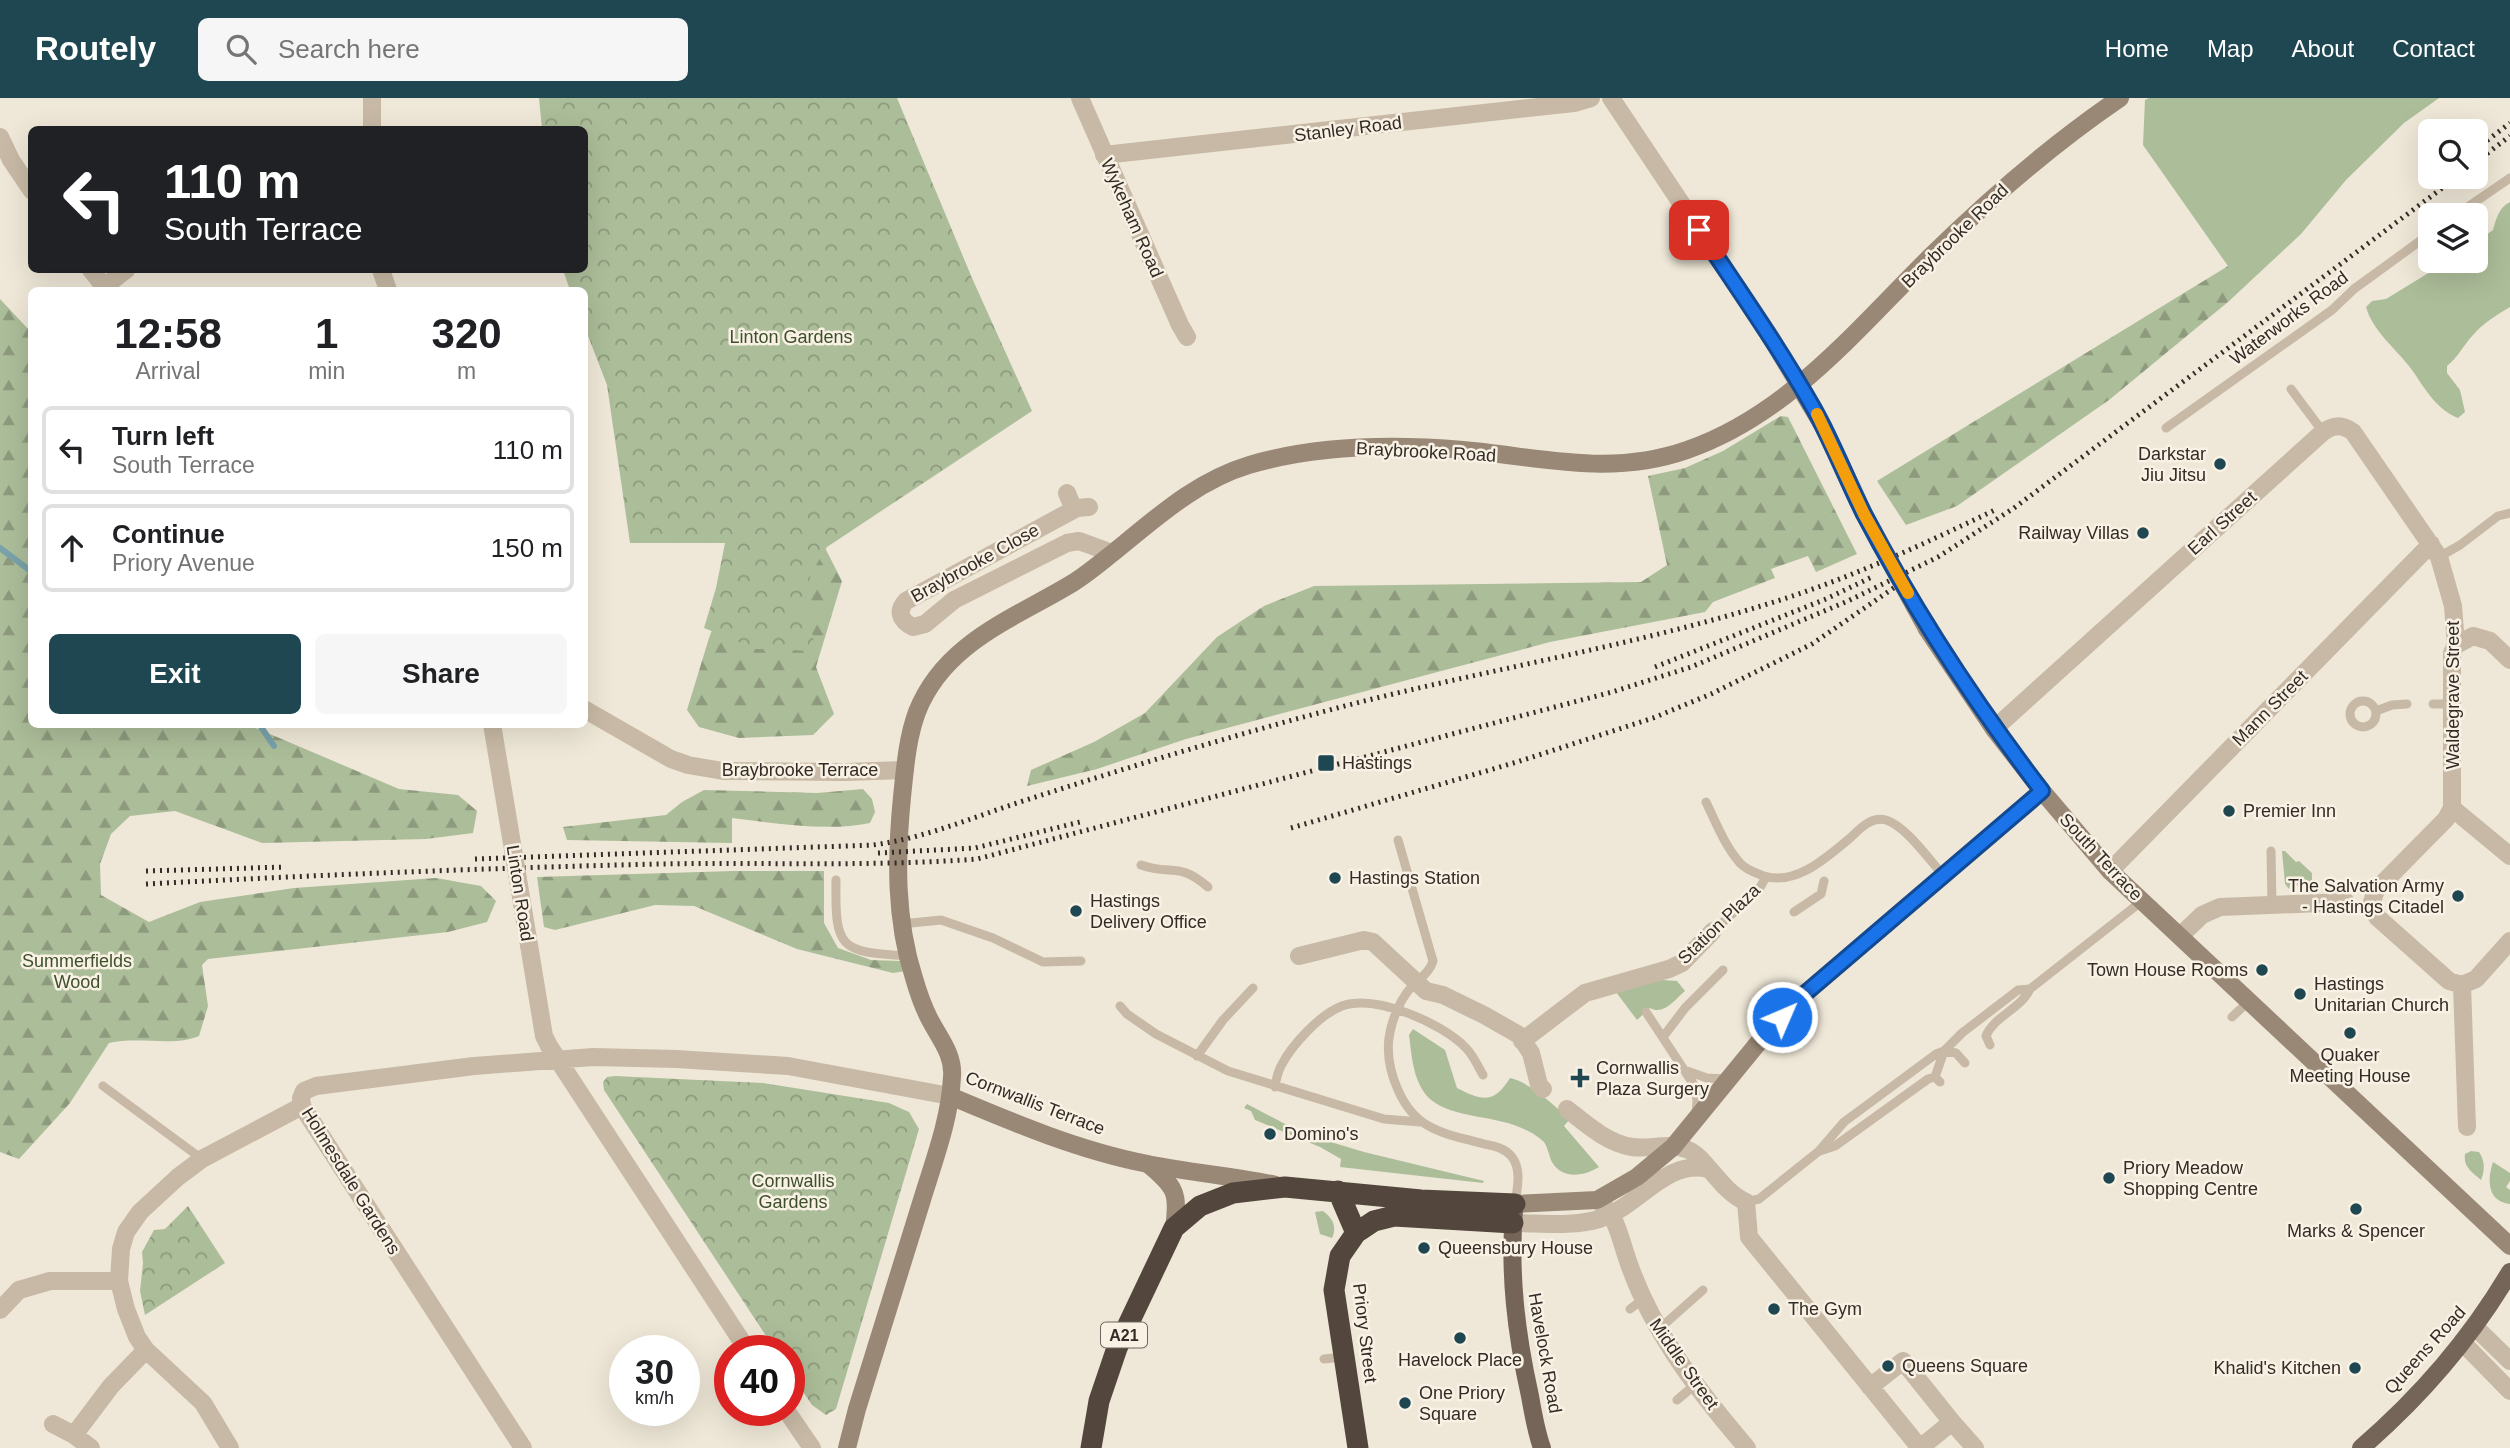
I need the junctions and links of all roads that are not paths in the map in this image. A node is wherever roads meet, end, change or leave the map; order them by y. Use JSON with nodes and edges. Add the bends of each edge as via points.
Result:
{"nodes":[{"id":1,"x":372,"y":98,"type":"edge"},
{"id":2,"x":1080,"y":98,"type":"edge"},
{"id":3,"x":1591,"y":98,"type":"edge"},
{"id":4,"x":1611,"y":98,"type":"edge"},
{"id":5,"x":2120,"y":98,"type":"edge"},
{"id":6,"x":372,"y":126,"type":"edge"},
{"id":7,"x":0,"y":136,"type":"edge"},
{"id":8,"x":1104,"y":155,"type":"junction"},
{"id":9,"x":2510,"y":178,"type":"edge"},
{"id":10,"x":28,"y":185,"type":"edge"},
{"id":11,"x":2474,"y":203,"type":"edge"},
{"id":12,"x":2418,"y":242,"type":"edge"},
{"id":13,"x":93,"y":273,"type":"edge"},
{"id":14,"x":123,"y":273,"type":"edge"},
{"id":15,"x":104,"y":287,"type":"edge"},
{"id":16,"x":108,"y":287,"type":"edge"},
{"id":17,"x":1187,"y":337,"type":"dead end"},
{"id":18,"x":1798,"y":384,"type":"junction"},
{"id":19,"x":2291,"y":389,"type":"dead end"},
{"id":20,"x":2166,"y":428,"type":"dead end"},
{"id":21,"x":2323,"y":432,"type":"junction"},
{"id":22,"x":1067,"y":493,"type":"dead end"},
{"id":23,"x":2510,"y":513,"type":"edge"},
{"id":24,"x":2435,"y":551,"type":"junction"},
{"id":25,"x":1112,"y":553,"type":"junction"},
{"id":26,"x":2456,"y":645,"type":"junction"},
{"id":27,"x":2510,"y":660,"type":"edge"},
{"id":28,"x":2407,"y":704,"type":"dead end"},
{"id":29,"x":2433,"y":704,"type":"dead end"},
{"id":30,"x":2453,"y":704,"type":"junction"},
{"id":31,"x":588,"y":711,"type":"edge"},
{"id":32,"x":2376,"y":711,"type":"dead end"},
{"id":33,"x":493,"y":728,"type":"edge"},
{"id":34,"x":1994,"y":729,"type":"junction"},
{"id":35,"x":905,"y":770,"type":"junction"},
{"id":36,"x":2042,"y":791,"type":"junction"},
{"id":37,"x":1706,"y":802,"type":"dead end"},
{"id":38,"x":2452,"y":808,"type":"junction"},
{"id":39,"x":1398,"y":840,"type":"dead end"},
{"id":40,"x":2271,"y":851,"type":"dead end"},
{"id":41,"x":2510,"y":856,"type":"edge"},
{"id":42,"x":1141,"y":865,"type":"dead end"},
{"id":43,"x":2109,"y":871,"type":"junction"},
{"id":44,"x":1766,"y":877,"type":"junction"},
{"id":45,"x":1944,"y":877,"type":"junction"},
{"id":46,"x":836,"y":880,"type":"dead end"},
{"id":47,"x":1824,"y":881,"type":"dead end"},
{"id":48,"x":1208,"y":887,"type":"dead end"},
{"id":49,"x":898,"y":892,"type":"joint"},
{"id":50,"x":2142,"y":901,"type":"junction"},
{"id":51,"x":2346,"y":902,"type":"dead end"},
{"id":52,"x":2272,"y":904,"type":"junction"},
{"id":53,"x":1794,"y":912,"type":"dead end"},
{"id":54,"x":901,"y":924,"type":"junction"},
{"id":55,"x":1713,"y":931,"type":"joint"},
{"id":56,"x":2180,"y":936,"type":"junction"},
{"id":57,"x":2510,"y":941,"type":"edge"},
{"id":58,"x":908,"y":956,"type":"junction"},
{"id":59,"x":1299,"y":956,"type":"dead end"},
{"id":60,"x":1081,"y":961,"type":"dead end"},
{"id":61,"x":1723,"y":970,"type":"dead end"},
{"id":62,"x":1415,"y":983,"type":"junction"},
{"id":63,"x":2462,"y":985,"type":"junction"},
{"id":64,"x":1253,"y":988,"type":"dead end"},
{"id":65,"x":2030,"y":989,"type":"junction"},
{"id":66,"x":2249,"y":1001,"type":"junction"},
{"id":67,"x":1120,"y":1006,"type":"dead end"},
{"id":68,"x":1396,"y":1010,"type":"junction"},
{"id":69,"x":1646,"y":1012,"type":"dead end"},
{"id":70,"x":2232,"y":1017,"type":"dead end"},
{"id":71,"x":1662,"y":1037,"type":"junction"},
{"id":72,"x":1522,"y":1041,"type":"junction"},
{"id":73,"x":1990,"y":1045,"type":"dead end"},
{"id":74,"x":1944,"y":1051,"type":"junction"},
{"id":75,"x":1197,"y":1056,"type":"junction"},
{"id":76,"x":557,"y":1058,"type":"junction"},
{"id":77,"x":1965,"y":1063,"type":"dead end"},
{"id":78,"x":1687,"y":1071,"type":"junction"},
{"id":79,"x":1483,"y":1075,"type":"dead end"},
{"id":80,"x":1728,"y":1080,"type":"junction"},
{"id":81,"x":103,"y":1086,"type":"dead end"},
{"id":82,"x":1275,"y":1087,"type":"junction"},
{"id":83,"x":1543,"y":1089,"type":"dead end"},
{"id":84,"x":950,"y":1096,"type":"junction"},
{"id":85,"x":302,"y":1106,"type":"junction"},
{"id":86,"x":1567,"y":1109,"type":"dead end"},
{"id":87,"x":1696,"y":1118,"type":"junction"},
{"id":88,"x":1420,"y":1122,"type":"junction"},
{"id":89,"x":2466,"y":1127,"type":"dead end"},
{"id":90,"x":1632,"y":1147,"type":"junction"},
{"id":91,"x":1673,"y":1147,"type":"junction"},
{"id":92,"x":1819,"y":1151,"type":"junction"},
{"id":93,"x":202,"y":1160,"type":"junction"},
{"id":94,"x":1148,"y":1164,"type":"junction"},
{"id":95,"x":1648,"y":1168,"type":"junction"},
{"id":96,"x":1708,"y":1170,"type":"junction"},
{"id":97,"x":1285,"y":1187,"type":"junction"},
{"id":98,"x":1338,"y":1191,"type":"junction"},
{"id":99,"x":1597,"y":1200,"type":"junction"},
{"id":100,"x":1746,"y":1202,"type":"junction"},
{"id":101,"x":1514,"y":1213,"type":"junction"},
{"id":102,"x":1612,"y":1214,"type":"junction"},
{"id":103,"x":1174,"y":1228,"type":"junction"},
{"id":104,"x":1356,"y":1233,"type":"junction"},
{"id":105,"x":2510,"y":1246,"type":"edge"},
{"id":106,"x":2510,"y":1272,"type":"edge"},
{"id":107,"x":119,"y":1280,"type":"junction"},
{"id":108,"x":1703,"y":1290,"type":"dead end"},
{"id":109,"x":0,"y":1310,"type":"edge"},
{"id":110,"x":2475,"y":1327,"type":"junction"},
{"id":111,"x":1659,"y":1329,"type":"junction"},
{"id":112,"x":738,"y":1335,"type":"edge"},
{"id":113,"x":2462,"y":1342,"type":"junction"},
{"id":114,"x":146,"y":1350,"type":"junction"},
{"id":115,"x":2510,"y":1361,"type":"edge"},
{"id":116,"x":1696,"y":1384,"type":"junction"},
{"id":117,"x":1870,"y":1387,"type":"junction"},
{"id":118,"x":2510,"y":1391,"type":"edge"},
{"id":119,"x":1677,"y":1400,"type":"dead end"},
{"id":120,"x":1952,"y":1422,"type":"junction"},
{"id":121,"x":53,"y":1424,"type":"dead end"},
{"id":122,"x":797,"y":1426,"type":"edge"},
{"id":123,"x":74,"y":1435,"type":"junction"},
{"id":124,"x":91,"y":1448,"type":"edge"},
{"id":125,"x":230,"y":1448,"type":"edge"},
{"id":126,"x":523,"y":1448,"type":"edge"},
{"id":127,"x":812,"y":1448,"type":"edge"},
{"id":128,"x":847,"y":1448,"type":"edge"},
{"id":129,"x":1091,"y":1448,"type":"edge"},
{"id":130,"x":1358,"y":1448,"type":"edge"},
{"id":131,"x":1542,"y":1448,"type":"edge"},
{"id":132,"x":1747,"y":1448,"type":"edge"},
{"id":133,"x":1920,"y":1448,"type":"edge"},
{"id":134,"x":1975,"y":1448,"type":"edge"},
{"id":135,"x":2361,"y":1448,"type":"edge"}],
"edges":[{"from":1,"to":6,"type":"street"},
{"from":2,"to":8,"type":"street","name":"Wykeham Road"},
{"from":3,"to":8,"type":"street","name":"Stanley Road"},
{"from":4,"to":18,"type":"street"},
{"from":5,"to":18,"type":"street","name":"Braybrooke Road","via":[[1999,191],[1834,355]]},
{"from":7,"to":10,"type":"street"},
{"from":8,"to":17,"type":"street","name":"Wykeham Road"},
{"from":9,"to":11,"type":"lane"},
{"from":12,"to":20,"type":"lane","name":"Waterworks Road"},
{"from":13,"to":15,"type":"street"},
{"from":14,"to":16,"type":"street"},
{"from":18,"to":25,"type":"street","name":"Braybrooke Road","via":[[1721,436],[1650,460],[1578,465],[1397,447],[1292,454],[1204,483]]},
{"from":18,"to":34,"type":"street","name":"South Terrace","bridge":true,"via":[[1927,629]]},
{"from":19,"to":21,"type":"lane"},
{"from":21,"to":24,"type":"street","via":[[2338,426],[2353,432]]},
{"from":21,"to":34,"type":"street","name":"Earl Street"},
{"from":22,"to":25,"type":"street","name":"Braybrooke Close","via":[[1081,508],[906,601],[901,606],[903,622],[913,627],[925,624],[954,600],[1067,543],[1079,541]]},
{"from":23,"to":24,"type":"lane","via":[[2498,516],[2460,545]]},
{"from":24,"to":26,"type":"street","name":"Waldegrave Street","via":[[2453,606]]},
{"from":24,"to":43,"type":"street","name":"Mann Street"},
{"from":25,"to":35,"type":"street","name":"Braybrooke Road","via":[[1079,580],[980,635],[947,664],[918,710]]},
{"from":26,"to":27,"type":"street","via":[[2473,636],[2490,641]]},
{"from":26,"to":30,"type":"street","name":"Waldegrave Street","via":[[2452,653]]},
{"from":28,"to":32,"type":"lane"},
{"from":29,"to":30,"type":"lane"},
{"from":30,"to":38,"type":"street","name":"Waldegrave Street"},
{"from":31,"to":35,"type":"street","name":"Braybrooke Terrace","via":[[688,765],[723,771]]},
{"from":33,"to":76,"type":"street","name":"Linton Road","bridge":true,"via":[[544,1036]]},
{"from":34,"to":36,"type":"street","name":"South Terrace"},
{"from":35,"to":49,"type":"street","name":"Braybrooke Road"},
{"from":36,"to":43,"type":"street","name":"South Terrace"},
{"from":36,"to":45,"type":"street"},
{"from":37,"to":44,"type":"lane","name":"Station Plaza","via":[[1731,851],[1743,866]]},
{"from":38,"to":41,"type":"street"},
{"from":38,"to":63,"type":"street","via":[[2376,890],[2372,902],[2377,917],[2448,981]]},
{"from":39,"to":62,"type":"lane","via":[[1433,961]]},
{"from":40,"to":52,"type":"lane"},
{"from":42,"to":48,"type":"lane","via":[[1193,873]]},
{"from":43,"to":50,"type":"street","name":"South Terrace"},
{"from":44,"to":45,"type":"lane","name":"Station Plaza","via":[[1793,877],[1877,819],[1899,828]]},
{"from":44,"to":55,"type":"lane","name":"Station Plaza","via":[[1758,891]]},
{"from":45,"to":80,"type":"street","via":[[1801,997]]},
{"from":46,"to":58,"type":"lane","via":[[835,923],[841,939],[851,948]]},
{"from":47,"to":53,"type":"lane","via":[[1821,894]]},
{"from":49,"to":54,"type":"street","name":"Cornwallis Terrace"},
{"from":50,"to":56,"type":"street","name":"South Terrace"},
{"from":50,"to":65,"type":"lane"},
{"from":51,"to":52,"type":"street"},
{"from":52,"to":56,"type":"street","via":[[2220,907],[2202,915]]},
{"from":54,"to":58,"type":"street","name":"Cornwallis Terrace"},
{"from":54,"to":60,"type":"lane","via":[[942,920],[1043,962]]},
{"from":55,"to":72,"type":"street","name":"Station Plaza","via":[[1682,963],[1585,993]]},
{"from":56,"to":66,"type":"street","name":"South Terrace"},
{"from":57,"to":63,"type":"street","via":[[2476,979]]},
{"from":58,"to":84,"type":"street","name":"Cornwallis Terrace","via":[[927,1015],[951,1059]]},
{"from":59,"to":62,"type":"street","via":[[1364,940],[1373,942]]},
{"from":61,"to":71,"type":"lane"},
{"from":62,"to":68,"type":"lane"},
{"from":62,"to":72,"type":"street","via":[[1484,1015]]},
{"from":63,"to":89,"type":"street"},
{"from":64,"to":75,"type":"lane"},
{"from":65,"to":73,"type":"lane","via":[[2025,999],[1989,1029]]},
{"from":65,"to":74,"type":"lane","via":[[2018,990],[1994,1006]]},
{"from":66,"to":70,"type":"lane"},
{"from":66,"to":105,"type":"street","name":"South Terrace"},
{"from":67,"to":75,"type":"lane","via":[[1156,1034]]},
{"from":68,"to":79,"type":"lane","via":[[1452,1036],[1467,1049]]},
{"from":68,"to":82,"type":"lane","via":[[1371,1004],[1343,1005],[1326,1015],[1280,1066]]},
{"from":68,"to":88,"type":"lane","via":[[1390,1034],[1392,1074],[1408,1109]]},
{"from":69,"to":71,"type":"lane"},
{"from":71,"to":78,"type":"lane"},
{"from":72,"to":83,"type":"street"},
{"from":74,"to":77,"type":"lane","via":[[1956,1053]]},
{"from":74,"to":92,"type":"lane","via":[[1844,1122]]},
{"from":74,"to":92,"type":"lane","via":[[1937,1080],[1928,1079],[1835,1146]]},
{"from":75,"to":82,"type":"lane"},
{"from":76,"to":84,"type":"street","via":[[788,1066]]},
{"from":76,"to":85,"type":"street","name":"Holmesdale Gardens","via":[[316,1086],[304,1091]]},
{"from":76,"to":112,"type":"street"},
{"from":78,"to":80,"type":"lane"},
{"from":78,"to":87,"type":"lane","via":[[1697,1100]]},
{"from":80,"to":87,"type":"street"},
{"from":81,"to":93,"type":"lane"},
{"from":82,"to":88,"type":"lane","via":[[1384,1119]]},
{"from":84,"to":94,"type":"street","name":"Cornwallis Terrace","via":[[1029,1129]]},
{"from":84,"to":128,"type":"street"},
{"from":85,"to":93,"type":"street"},
{"from":85,"to":126,"type":"street","name":"Holmesdale Gardens"},
{"from":86,"to":90,"type":"street","via":[[1593,1130]]},
{"from":87,"to":91,"type":"street"},
{"from":88,"to":101,"type":"lane","via":[[1509,1154],[1518,1178]]},
{"from":90,"to":91,"type":"street"},
{"from":90,"to":95,"type":"street"},
{"from":91,"to":95,"type":"street"},
{"from":91,"to":96,"type":"street","via":[[1687,1149]]},
{"from":92,"to":100,"type":"lane","via":[[1759,1199]]},
{"from":93,"to":107,"type":"street","via":[[140,1212],[126,1232]]},
{"from":94,"to":97,"type":"street","name":"Cornwallis Terrace"},
{"from":94,"to":103,"type":"street","via":[[1174,1190],[1178,1203]]},
{"from":95,"to":99,"type":"street"},
{"from":96,"to":100,"type":"street"},
{"from":96,"to":102,"type":"street","via":[[1687,1167],[1675,1171]]},
{"from":97,"to":98,"type":"highway","name":"Cornwallis Terrace","number":"A21"},
{"from":97,"to":103,"type":"highway","number":"A21","via":[[1233,1193],[1200,1206]]},
{"from":98,"to":101,"type":"highway","name":"Cornwallis Terrace","number":"A21"},
{"from":98,"to":104,"type":"highway"},
{"from":99,"to":101,"type":"street"},
{"from":99,"to":102,"type":"street","name":"Middle Street"},
{"from":100,"to":117,"type":"street","via":[[1749,1237]]},
{"from":101,"to":102,"type":"street","via":[[1580,1223]]},
{"from":101,"to":104,"type":"highway","via":[[1394,1216],[1374,1221]]},
{"from":101,"to":131,"type":"main road","name":"Havelock Road","via":[[1511,1260],[1517,1330]]},
{"from":102,"to":111,"type":"street","name":"Middle Street","via":[[1636,1305]]},
{"from":103,"to":129,"type":"highway","number":"A21","via":[[1117,1348],[1099,1401]]},
{"from":104,"to":130,"type":"highway","name":"Priory Street","via":[[1340,1256],[1336,1273],[1334,1358]]},
{"from":106,"to":110,"type":"main road","name":"Queens Road"},
{"from":107,"to":109,"type":"street","via":[[50,1281],[19,1290]]},
{"from":107,"to":114,"type":"street","via":[[126,1309]]},
{"from":108,"to":111,"type":"lane"},
{"from":110,"to":113,"type":"main road","name":"Queens Road"},
{"from":110,"to":115,"type":"street"},
{"from":111,"to":116,"type":"street","name":"Middle Street"},
{"from":113,"to":118,"type":"street"},
{"from":113,"to":135,"type":"main road","name":"Queens Road","via":[[2427,1384]]},
{"from":114,"to":123,"type":"street"},
{"from":114,"to":125,"type":"street","via":[[203,1403]]},
{"from":116,"to":119,"type":"lane"},
{"from":116,"to":132,"type":"street","name":"Middle Street"},
{"from":117,"to":120,"type":"street","via":[[1902,1361]]},
{"from":117,"to":133,"type":"street"},
{"from":120,"to":133,"type":"street"},
{"from":120,"to":134,"type":"street"},
{"from":121,"to":123,"type":"street"},
{"from":122,"to":127,"type":"street"},
{"from":123,"to":124,"type":"street"}]}
